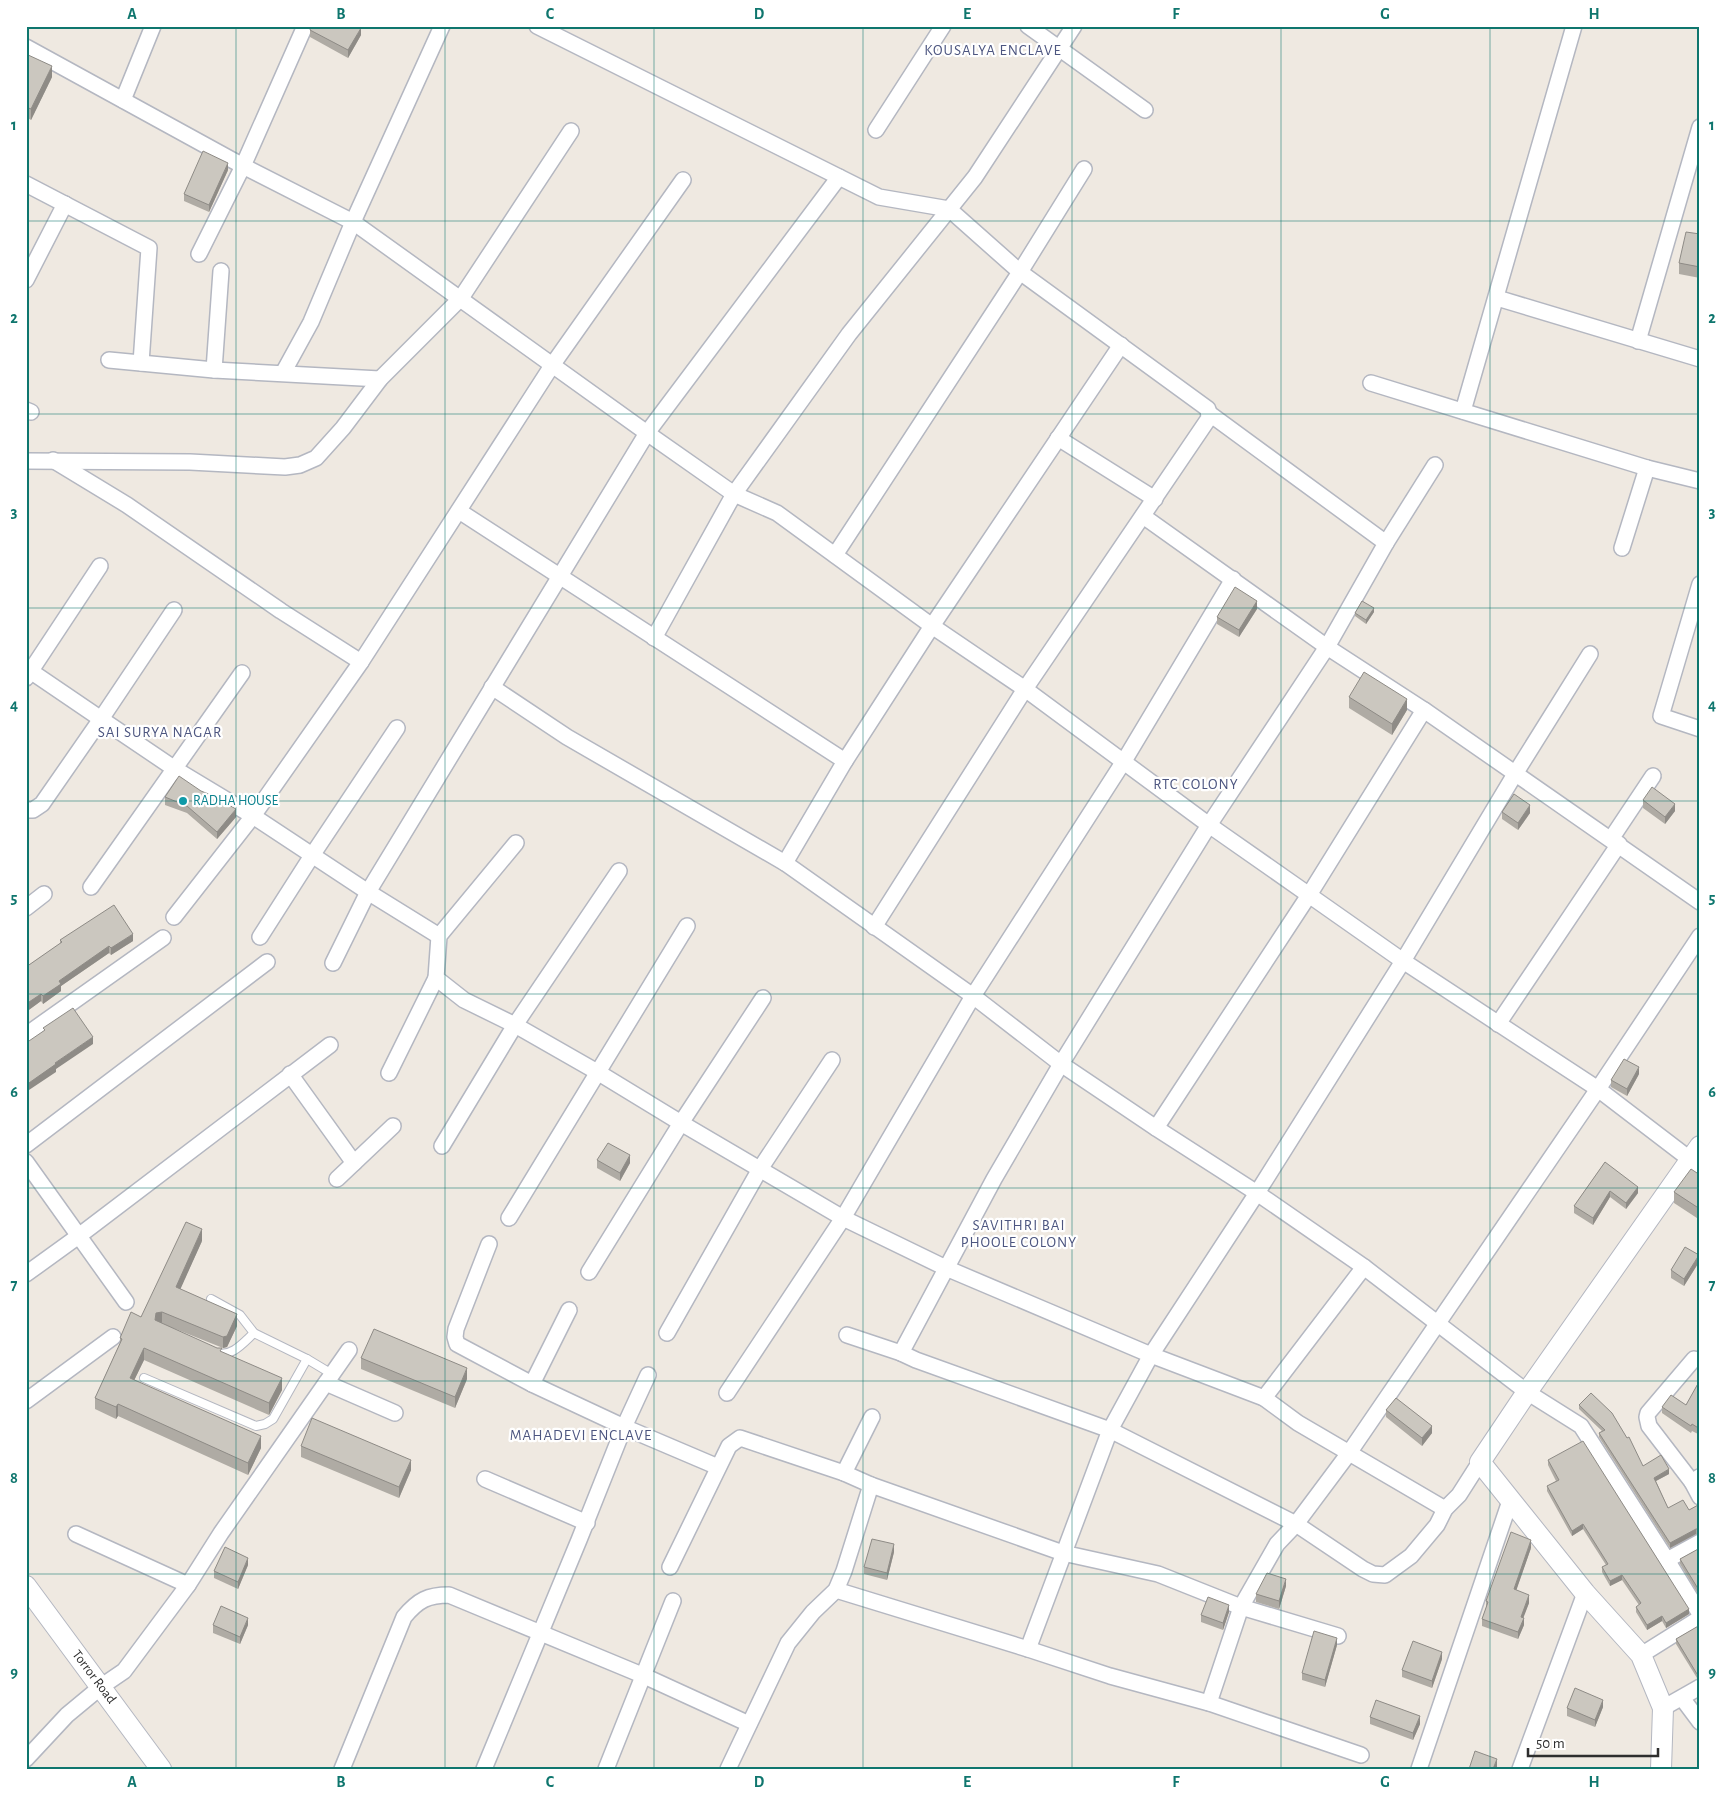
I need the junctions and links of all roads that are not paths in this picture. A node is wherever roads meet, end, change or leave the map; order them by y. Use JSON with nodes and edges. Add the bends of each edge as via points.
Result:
{"nodes":[{"id":1,"x":153,"y":26,"type":"edge"},
{"id":2,"x":305,"y":26,"type":"edge"},
{"id":3,"x":442,"y":26,"type":"edge"},
{"id":4,"x":537,"y":26,"type":"edge"},
{"id":5,"x":943,"y":26,"type":"edge"},
{"id":6,"x":1028,"y":26,"type":"edge"},
{"id":7,"x":1074,"y":26,"type":"edge"},
{"id":8,"x":1574,"y":26,"type":"edge"},
{"id":9,"x":26,"y":48,"type":"edge"},
{"id":10,"x":1060,"y":49,"type":"junction"},
{"id":11,"x":123,"y":100,"type":"junction"},
{"id":12,"x":1145,"y":110,"type":"dead end"},
{"id":13,"x":1700,"y":127,"type":"edge"},
{"id":14,"x":876,"y":130,"type":"dead end"},
{"id":15,"x":571,"y":131,"type":"dead end"},
{"id":16,"x":243,"y":166,"type":"junction"},
{"id":17,"x":1084,"y":169,"type":"dead end"},
{"id":18,"x":839,"y":177,"type":"junction"},
{"id":19,"x":683,"y":180,"type":"dead end"},
{"id":20,"x":26,"y":184,"type":"edge"},
{"id":21,"x":65,"y":204,"type":"junction"},
{"id":22,"x":949,"y":209,"type":"junction"},
{"id":23,"x":353,"y":222,"type":"junction"},
{"id":24,"x":199,"y":254,"type":"dead end"},
{"id":25,"x":221,"y":271,"type":"dead end"},
{"id":26,"x":1020,"y":272,"type":"junction"},
{"id":27,"x":26,"y":280,"type":"edge"},
{"id":28,"x":461,"y":298,"type":"junction"},
{"id":29,"x":1497,"y":298,"type":"junction"},
{"id":30,"x":1638,"y":341,"type":"junction"},
{"id":31,"x":1121,"y":345,"type":"junction"},
{"id":32,"x":1700,"y":359,"type":"edge"},
{"id":33,"x":109,"y":360,"type":"dead end"},
{"id":34,"x":140,"y":363,"type":"junction"},
{"id":35,"x":553,"y":364,"type":"junction"},
{"id":36,"x":214,"y":370,"type":"junction"},
{"id":37,"x":283,"y":373,"type":"junction"},
{"id":38,"x":380,"y":378,"type":"junction"},
{"id":39,"x":1371,"y":383,"type":"dead end"},
{"id":40,"x":1463,"y":411,"type":"junction"},
{"id":41,"x":1210,"y":414,"type":"junction"},
{"id":42,"x":647,"y":433,"type":"junction"},
{"id":43,"x":1058,"y":438,"type":"junction"},
{"id":44,"x":52,"y":460,"type":"junction"},
{"id":45,"x":26,"y":461,"type":"edge"},
{"id":46,"x":1435,"y":465,"type":"dead end"},
{"id":47,"x":1647,"y":468,"type":"junction"},
{"id":48,"x":1700,"y":481,"type":"edge"},
{"id":49,"x":734,"y":494,"type":"junction"},
{"id":50,"x":1155,"y":498,"type":"junction"},
{"id":51,"x":458,"y":511,"type":"junction"},
{"id":52,"x":1143,"y":516,"type":"junction"},
{"id":53,"x":1386,"y":543,"type":"junction"},
{"id":54,"x":1622,"y":548,"type":"dead end"},
{"id":55,"x":835,"y":555,"type":"junction"},
{"id":56,"x":100,"y":566,"type":"dead end"},
{"id":57,"x":560,"y":576,"type":"junction"},
{"id":58,"x":1233,"y":579,"type":"junction"},
{"id":59,"x":1700,"y":584,"type":"edge"},
{"id":60,"x":1696,"y":609,"type":"edge"},
{"id":61,"x":174,"y":610,"type":"dead end"},
{"id":62,"x":932,"y":626,"type":"junction"},
{"id":63,"x":654,"y":638,"type":"junction"},
{"id":64,"x":1327,"y":646,"type":"junction"},
{"id":65,"x":1590,"y":654,"type":"dead end"},
{"id":66,"x":361,"y":662,"type":"junction"},
{"id":67,"x":28,"y":673,"type":"edge"},
{"id":68,"x":242,"y":673,"type":"dead end"},
{"id":69,"x":492,"y":687,"type":"junction"},
{"id":70,"x":1025,"y":689,"type":"junction"},
{"id":71,"x":1424,"y":710,"type":"junction"},
{"id":72,"x":101,"y":719,"type":"junction"},
{"id":73,"x":397,"y":728,"type":"dead end"},
{"id":74,"x":1700,"y":729,"type":"edge"},
{"id":75,"x":845,"y":761,"type":"junction"},
{"id":76,"x":1124,"y":761,"type":"junction"},
{"id":77,"x":175,"y":769,"type":"junction"},
{"id":78,"x":1515,"y":774,"type":"junction"},
{"id":79,"x":1653,"y":776,"type":"dead end"},
{"id":80,"x":26,"y":810,"type":"edge"},
{"id":81,"x":252,"y":816,"type":"junction"},
{"id":82,"x":1209,"y":825,"type":"junction"},
{"id":83,"x":1615,"y":841,"type":"junction"},
{"id":84,"x":516,"y":843,"type":"dead end"},
{"id":85,"x":312,"y":854,"type":"junction"},
{"id":86,"x":785,"y":863,"type":"junction"},
{"id":87,"x":619,"y":871,"type":"dead end"},
{"id":88,"x":91,"y":888,"type":"dead end"},
{"id":89,"x":368,"y":892,"type":"junction"},
{"id":90,"x":44,"y":894,"type":"dead end"},
{"id":91,"x":1309,"y":895,"type":"junction"},
{"id":92,"x":1700,"y":902,"type":"edge"},
{"id":93,"x":26,"y":908,"type":"edge"},
{"id":94,"x":174,"y":917,"type":"dead end"},
{"id":95,"x":687,"y":926,"type":"dead end"},
{"id":96,"x":874,"y":927,"type":"junction"},
{"id":97,"x":439,"y":936,"type":"junction"},
{"id":98,"x":1700,"y":936,"type":"edge"},
{"id":99,"x":260,"y":937,"type":"dead end"},
{"id":100,"x":163,"y":938,"type":"dead end"},
{"id":101,"x":1403,"y":961,"type":"junction"},
{"id":102,"x":267,"y":962,"type":"dead end"},
{"id":103,"x":333,"y":963,"type":"dead end"},
{"id":104,"x":436,"y":978,"type":"junction"},
{"id":105,"x":973,"y":996,"type":"junction"},
{"id":106,"x":763,"y":998,"type":"dead end"},
{"id":107,"x":1498,"y":1024,"type":"junction"},
{"id":108,"x":515,"y":1025,"type":"junction"},
{"id":109,"x":26,"y":1036,"type":"edge"},
{"id":110,"x":330,"y":1045,"type":"dead end"},
{"id":111,"x":832,"y":1060,"type":"dead end"},
{"id":112,"x":1061,"y":1064,"type":"junction"},
{"id":113,"x":599,"y":1073,"type":"junction"},
{"id":114,"x":290,"y":1074,"type":"junction"},
{"id":115,"x":389,"y":1074,"type":"dead end"},
{"id":116,"x":1598,"y":1089,"type":"junction"},
{"id":117,"x":681,"y":1123,"type":"junction"},
{"id":118,"x":393,"y":1126,"type":"dead end"},
{"id":119,"x":1156,"y":1128,"type":"junction"},
{"id":120,"x":26,"y":1145,"type":"edge"},
{"id":121,"x":442,"y":1146,"type":"dead end"},
{"id":122,"x":1697,"y":1158,"type":"edge"},
{"id":123,"x":26,"y":1162,"type":"edge"},
{"id":124,"x":354,"y":1163,"type":"junction"},
{"id":125,"x":760,"y":1169,"type":"junction"},
{"id":126,"x":337,"y":1179,"type":"dead end"},
{"id":127,"x":1258,"y":1193,"type":"junction"},
{"id":128,"x":509,"y":1218,"type":"dead end"},
{"id":129,"x":843,"y":1218,"type":"junction"},
{"id":130,"x":80,"y":1235,"type":"junction"},
{"id":131,"x":489,"y":1244,"type":"dead end"},
{"id":132,"x":1364,"y":1267,"type":"junction"},
{"id":133,"x":946,"y":1268,"type":"junction"},
{"id":134,"x":589,"y":1272,"type":"dead end"},
{"id":135,"x":26,"y":1274,"type":"edge"},
{"id":136,"x":211,"y":1299,"type":"dead end"},
{"id":137,"x":126,"y":1302,"type":"dead end"},
{"id":138,"x":569,"y":1310,"type":"dead end"},
{"id":139,"x":1436,"y":1324,"type":"junction"},
{"id":140,"x":254,"y":1333,"type":"junction"},
{"id":141,"x":667,"y":1333,"type":"dead end"},
{"id":142,"x":847,"y":1335,"type":"dead end"},
{"id":143,"x":113,"y":1337,"type":"dead end"},
{"id":144,"x":210,"y":1350,"type":"edge"},
{"id":145,"x":349,"y":1350,"type":"dead end"},
{"id":146,"x":901,"y":1353,"type":"junction"},
{"id":147,"x":1151,"y":1355,"type":"junction"},
{"id":148,"x":1698,"y":1358,"type":"edge"},
{"id":149,"x":307,"y":1359,"type":"junction"},
{"id":150,"x":648,"y":1376,"type":"dead end"},
{"id":151,"x":144,"y":1378,"type":"dead end"},
{"id":152,"x":329,"y":1378,"type":"junction"},
{"id":153,"x":532,"y":1384,"type":"junction"},
{"id":154,"x":1527,"y":1392,"type":"junction"},
{"id":155,"x":726,"y":1393,"type":"dead end"},
{"id":156,"x":1264,"y":1398,"type":"junction"},
{"id":157,"x":26,"y":1401,"type":"edge"},
{"id":158,"x":395,"y":1413,"type":"dead end"},
{"id":159,"x":872,"y":1418,"type":"dead end"},
{"id":160,"x":624,"y":1427,"type":"junction"},
{"id":161,"x":1110,"y":1430,"type":"junction"},
{"id":162,"x":1349,"y":1454,"type":"junction"},
{"id":163,"x":1480,"y":1462,"type":"junction"},
{"id":164,"x":718,"y":1467,"type":"junction"},
{"id":165,"x":844,"y":1473,"type":"junction"},
{"id":166,"x":485,"y":1479,"type":"dead end"},
{"id":167,"x":1696,"y":1479,"type":"edge"},
{"id":168,"x":871,"y":1485,"type":"junction"},
{"id":169,"x":1700,"y":1497,"type":"edge"},
{"id":170,"x":1510,"y":1501,"type":"junction"},
{"id":171,"x":1445,"y":1509,"type":"junction"},
{"id":172,"x":587,"y":1523,"type":"junction"},
{"id":173,"x":1296,"y":1524,"type":"junction"},
{"id":174,"x":76,"y":1534,"type":"dead end"},
{"id":175,"x":1700,"y":1542,"type":"edge"},
{"id":176,"x":1063,"y":1552,"type":"junction"},
{"id":177,"x":1667,"y":1560,"type":"junction"},
{"id":178,"x":670,"y":1568,"type":"dead end"},
{"id":179,"x":188,"y":1585,"type":"junction"},
{"id":180,"x":27,"y":1587,"type":"edge"},
{"id":181,"x":836,"y":1590,"type":"junction"},
{"id":182,"x":1585,"y":1592,"type":"junction"},
{"id":183,"x":673,"y":1601,"type":"dead end"},
{"id":184,"x":1241,"y":1608,"type":"junction"},
{"id":185,"x":1700,"y":1616,"type":"edge"},
{"id":186,"x":540,"y":1634,"type":"junction"},
{"id":187,"x":1338,"y":1636,"type":"edge"},
{"id":188,"x":1028,"y":1649,"type":"junction"},
{"id":189,"x":1641,"y":1655,"type":"junction"},
{"id":190,"x":642,"y":1675,"type":"junction"},
{"id":191,"x":102,"y":1686,"type":"junction"},
{"id":192,"x":1700,"y":1687,"type":"edge"},
{"id":193,"x":1682,"y":1698,"type":"junction"},
{"id":194,"x":1209,"y":1703,"type":"junction"},
{"id":195,"x":1663,"y":1708,"type":"junction"},
{"id":196,"x":1700,"y":1722,"type":"edge"},
{"id":197,"x":749,"y":1724,"type":"junction"},
{"id":198,"x":1361,"y":1755,"type":"dead end"},
{"id":199,"x":26,"y":1759,"type":"edge"},
{"id":200,"x":161,"y":1769,"type":"edge"},
{"id":201,"x":342,"y":1769,"type":"edge"},
{"id":202,"x":484,"y":1769,"type":"edge"},
{"id":203,"x":606,"y":1769,"type":"edge"},
{"id":204,"x":728,"y":1769,"type":"edge"},
{"id":205,"x":1419,"y":1769,"type":"edge"},
{"id":206,"x":1520,"y":1769,"type":"edge"},
{"id":207,"x":1661,"y":1769,"type":"edge"}],
"edges":[{"from":1,"to":11,"type":"street"},
{"from":2,"to":16,"type":"street"},
{"from":3,"to":23,"type":"street"},
{"from":4,"to":18,"type":"street"},
{"from":5,"to":14,"type":"street"},
{"from":6,"to":10,"type":"street"},
{"from":7,"to":10,"type":"street"},
{"from":8,"to":29,"type":"street"},
{"from":9,"to":11,"type":"street"},
{"from":10,"to":12,"type":"street"},
{"from":10,"to":22,"type":"street","via":[[975,177]]},
{"from":11,"to":16,"type":"street"},
{"from":13,"to":30,"type":"street"},
{"from":15,"to":28,"type":"street"},
{"from":16,"to":23,"type":"street"},
{"from":16,"to":24,"type":"street"},
{"from":17,"to":26,"type":"street"},
{"from":18,"to":22,"type":"street","via":[[879,197]]},
{"from":18,"to":42,"type":"street"},
{"from":19,"to":35,"type":"street"},
{"from":20,"to":21,"type":"street"},
{"from":21,"to":27,"type":"street"},
{"from":21,"to":34,"type":"street","via":[[149,248]]},
{"from":22,"to":26,"type":"street"},
{"from":22,"to":49,"type":"street","via":[[849,334]]},
{"from":23,"to":28,"type":"street"},
{"from":23,"to":37,"type":"street","via":[[311,322]]},
{"from":25,"to":36,"type":"street"},
{"from":26,"to":31,"type":"street"},
{"from":26,"to":55,"type":"street"},
{"from":28,"to":35,"type":"street"},
{"from":28,"to":38,"type":"street"},
{"from":29,"to":30,"type":"street"},
{"from":29,"to":40,"type":"street"},
{"from":30,"to":32,"type":"street"},
{"from":31,"to":41,"type":"street","via":[[1205,405]]},
{"from":31,"to":43,"type":"street"},
{"from":33,"to":34,"type":"street"},
{"from":34,"to":36,"type":"street"},
{"from":35,"to":42,"type":"street"},
{"from":35,"to":51,"type":"street"},
{"from":36,"to":37,"type":"street"},
{"from":37,"to":38,"type":"street"},
{"from":38,"to":44,"type":"street","via":[[316,458],[300,465]]},
{"from":39,"to":40,"type":"street"},
{"from":40,"to":47,"type":"street"},
{"from":41,"to":50,"type":"street"},
{"from":41,"to":53,"type":"street"},
{"from":42,"to":49,"type":"street"},
{"from":42,"to":57,"type":"street"},
{"from":43,"to":50,"type":"street"},
{"from":43,"to":62,"type":"street"},
{"from":44,"to":45,"type":"street"},
{"from":44,"to":66,"type":"street","via":[[127,505]]},
{"from":46,"to":53,"type":"street"},
{"from":47,"to":48,"type":"street"},
{"from":47,"to":54,"type":"street"},
{"from":49,"to":55,"type":"street","via":[[777,513]]},
{"from":49,"to":63,"type":"street"},
{"from":50,"to":52,"type":"street"},
{"from":51,"to":57,"type":"street"},
{"from":51,"to":66,"type":"street"},
{"from":52,"to":58,"type":"street"},
{"from":52,"to":70,"type":"street"},
{"from":53,"to":64,"type":"street"},
{"from":55,"to":62,"type":"street"},
{"from":56,"to":67,"type":"street"},
{"from":57,"to":63,"type":"street"},
{"from":57,"to":69,"type":"street"},
{"from":58,"to":64,"type":"street"},
{"from":58,"to":76,"type":"street"},
{"from":59,"to":60,"type":"street"},
{"from":60,"to":74,"type":"street","via":[[1662,716]]},
{"from":61,"to":72,"type":"street"},
{"from":62,"to":70,"type":"street"},
{"from":62,"to":75,"type":"street"},
{"from":63,"to":75,"type":"street"},
{"from":64,"to":71,"type":"street"},
{"from":64,"to":82,"type":"street"},
{"from":65,"to":78,"type":"street"},
{"from":66,"to":81,"type":"street"},
{"from":67,"to":72,"type":"street"},
{"from":68,"to":77,"type":"street"},
{"from":69,"to":86,"type":"street","via":[[567,737]]},
{"from":69,"to":89,"type":"street"},
{"from":70,"to":76,"type":"street"},
{"from":70,"to":96,"type":"street"},
{"from":71,"to":78,"type":"street"},
{"from":71,"to":91,"type":"street"},
{"from":72,"to":77,"type":"street"},
{"from":72,"to":80,"type":"street","via":[[42,804]]},
{"from":73,"to":85,"type":"street"},
{"from":75,"to":86,"type":"street"},
{"from":76,"to":82,"type":"street"},
{"from":76,"to":105,"type":"street"},
{"from":77,"to":81,"type":"street"},
{"from":77,"to":88,"type":"street"},
{"from":78,"to":83,"type":"street"},
{"from":78,"to":101,"type":"street"},
{"from":79,"to":83,"type":"street"},
{"from":81,"to":85,"type":"street"},
{"from":81,"to":94,"type":"street"},
{"from":82,"to":91,"type":"street"},
{"from":82,"to":112,"type":"street"},
{"from":83,"to":92,"type":"street"},
{"from":83,"to":107,"type":"street"},
{"from":84,"to":97,"type":"street"},
{"from":85,"to":89,"type":"street"},
{"from":85,"to":99,"type":"street"},
{"from":86,"to":96,"type":"street"},
{"from":87,"to":108,"type":"street"},
{"from":89,"to":97,"type":"street"},
{"from":89,"to":103,"type":"street"},
{"from":90,"to":93,"type":"street"},
{"from":91,"to":101,"type":"street"},
{"from":91,"to":119,"type":"street"},
{"from":95,"to":113,"type":"street"},
{"from":96,"to":105,"type":"street"},
{"from":97,"to":104,"type":"street"},
{"from":98,"to":116,"type":"street"},
{"from":100,"to":109,"type":"street"},
{"from":101,"to":107,"type":"street"},
{"from":101,"to":127,"type":"street"},
{"from":102,"to":120,"type":"street"},
{"from":104,"to":108,"type":"street","via":[[464,1000]]},
{"from":104,"to":115,"type":"street"},
{"from":105,"to":112,"type":"street"},
{"from":105,"to":129,"type":"street"},
{"from":106,"to":117,"type":"street"},
{"from":107,"to":116,"type":"street"},
{"from":108,"to":113,"type":"street"},
{"from":108,"to":121,"type":"street"},
{"from":110,"to":114,"type":"street"},
{"from":111,"to":125,"type":"street"},
{"from":112,"to":119,"type":"street"},
{"from":112,"to":133,"type":"street"},
{"from":113,"to":117,"type":"street"},
{"from":113,"to":128,"type":"street"},
{"from":114,"to":124,"type":"street"},
{"from":114,"to":130,"type":"street"},
{"from":116,"to":122,"type":"street"},
{"from":116,"to":139,"type":"street"},
{"from":117,"to":125,"type":"street"},
{"from":117,"to":134,"type":"street"},
{"from":118,"to":124,"type":"street"},
{"from":119,"to":127,"type":"street"},
{"from":122,"to":154,"type":"street"},
{"from":123,"to":130,"type":"street"},
{"from":124,"to":126,"type":"street"},
{"from":125,"to":129,"type":"street"},
{"from":125,"to":141,"type":"street"},
{"from":127,"to":132,"type":"street"},
{"from":127,"to":147,"type":"street"},
{"from":129,"to":133,"type":"street"},
{"from":129,"to":155,"type":"street"},
{"from":130,"to":135,"type":"street"},
{"from":130,"to":137,"type":"street"},
{"from":131,"to":153,"type":"street","via":[[455,1337],[464,1349]]},
{"from":132,"to":139,"type":"street"},
{"from":132,"to":156,"type":"street"},
{"from":133,"to":146,"type":"street"},
{"from":133,"to":147,"type":"street"},
{"from":136,"to":140,"type":"lane","via":[[240,1315]]},
{"from":138,"to":153,"type":"street"},
{"from":139,"to":154,"type":"street"},
{"from":139,"to":162,"type":"street"},
{"from":140,"to":144,"type":"lane","via":[[232,1352],[225,1354]]},
{"from":140,"to":149,"type":"lane"},
{"from":142,"to":146,"type":"street"},
{"from":143,"to":157,"type":"street"},
{"from":145,"to":152,"type":"street"},
{"from":146,"to":161,"type":"street"},
{"from":147,"to":156,"type":"street"},
{"from":147,"to":161,"type":"street"},
{"from":148,"to":167,"type":"street","via":[[1647,1418],[1649,1426]]},
{"from":149,"to":151,"type":"lane","via":[[273,1419],[256,1426]]},
{"from":149,"to":152,"type":"lane"},
{"from":150,"to":160,"type":"street"},
{"from":152,"to":158,"type":"street"},
{"from":152,"to":179,"type":"street"},
{"from":153,"to":160,"type":"street"},
{"from":154,"to":163,"type":"street"},
{"from":154,"to":177,"type":"street","via":[[1581,1426]]},
{"from":156,"to":162,"type":"street"},
{"from":159,"to":165,"type":"street"},
{"from":160,"to":164,"type":"street"},
{"from":160,"to":172,"type":"street"},
{"from":161,"to":173,"type":"street"},
{"from":161,"to":176,"type":"street"},
{"from":162,"to":171,"type":"street"},
{"from":162,"to":173,"type":"street"},
{"from":163,"to":170,"type":"street"},
{"from":163,"to":171,"type":"street","via":[[1459,1495]]},
{"from":164,"to":165,"type":"street","via":[[729,1446],[740,1438]]},
{"from":164,"to":178,"type":"street"},
{"from":165,"to":168,"type":"street"},
{"from":166,"to":172,"type":"street"},
{"from":167,"to":169,"type":"street"},
{"from":168,"to":176,"type":"street"},
{"from":168,"to":181,"type":"street"},
{"from":170,"to":182,"type":"street"},
{"from":170,"to":205,"type":"street"},
{"from":171,"to":173,"type":"street","via":[[1437,1525],[1412,1556],[1385,1575],[1363,1569]]},
{"from":172,"to":186,"type":"street"},
{"from":173,"to":184,"type":"street","via":[[1277,1544]]},
{"from":174,"to":179,"type":"street"},
{"from":175,"to":177,"type":"street"},
{"from":176,"to":184,"type":"street","via":[[1158,1574]]},
{"from":176,"to":188,"type":"street"},
{"from":177,"to":185,"type":"street"},
{"from":179,"to":191,"type":"street","via":[[124,1671]]},
{"from":180,"to":191,"type":"street","name":"Torror Road"},
{"from":181,"to":188,"type":"street"},
{"from":181,"to":197,"type":"street","via":[[788,1643]]},
{"from":182,"to":189,"type":"street"},
{"from":182,"to":206,"type":"street"},
{"from":183,"to":190,"type":"street"},
{"from":184,"to":187,"type":"street"},
{"from":184,"to":194,"type":"street"},
{"from":185,"to":189,"type":"street"},
{"from":186,"to":190,"type":"street"},
{"from":186,"to":201,"type":"street","via":[[449,1595],[422,1599],[404,1617]]},
{"from":186,"to":202,"type":"street"},
{"from":188,"to":194,"type":"street"},
{"from":189,"to":195,"type":"street"},
{"from":190,"to":197,"type":"street"},
{"from":190,"to":203,"type":"street"},
{"from":191,"to":199,"type":"street","via":[[67,1715]]},
{"from":191,"to":200,"type":"street","name":"Torror Road"},
{"from":192,"to":193,"type":"street"},
{"from":193,"to":195,"type":"street"},
{"from":193,"to":196,"type":"street"},
{"from":194,"to":198,"type":"street"},
{"from":195,"to":207,"type":"street"},
{"from":197,"to":204,"type":"street"}]}
